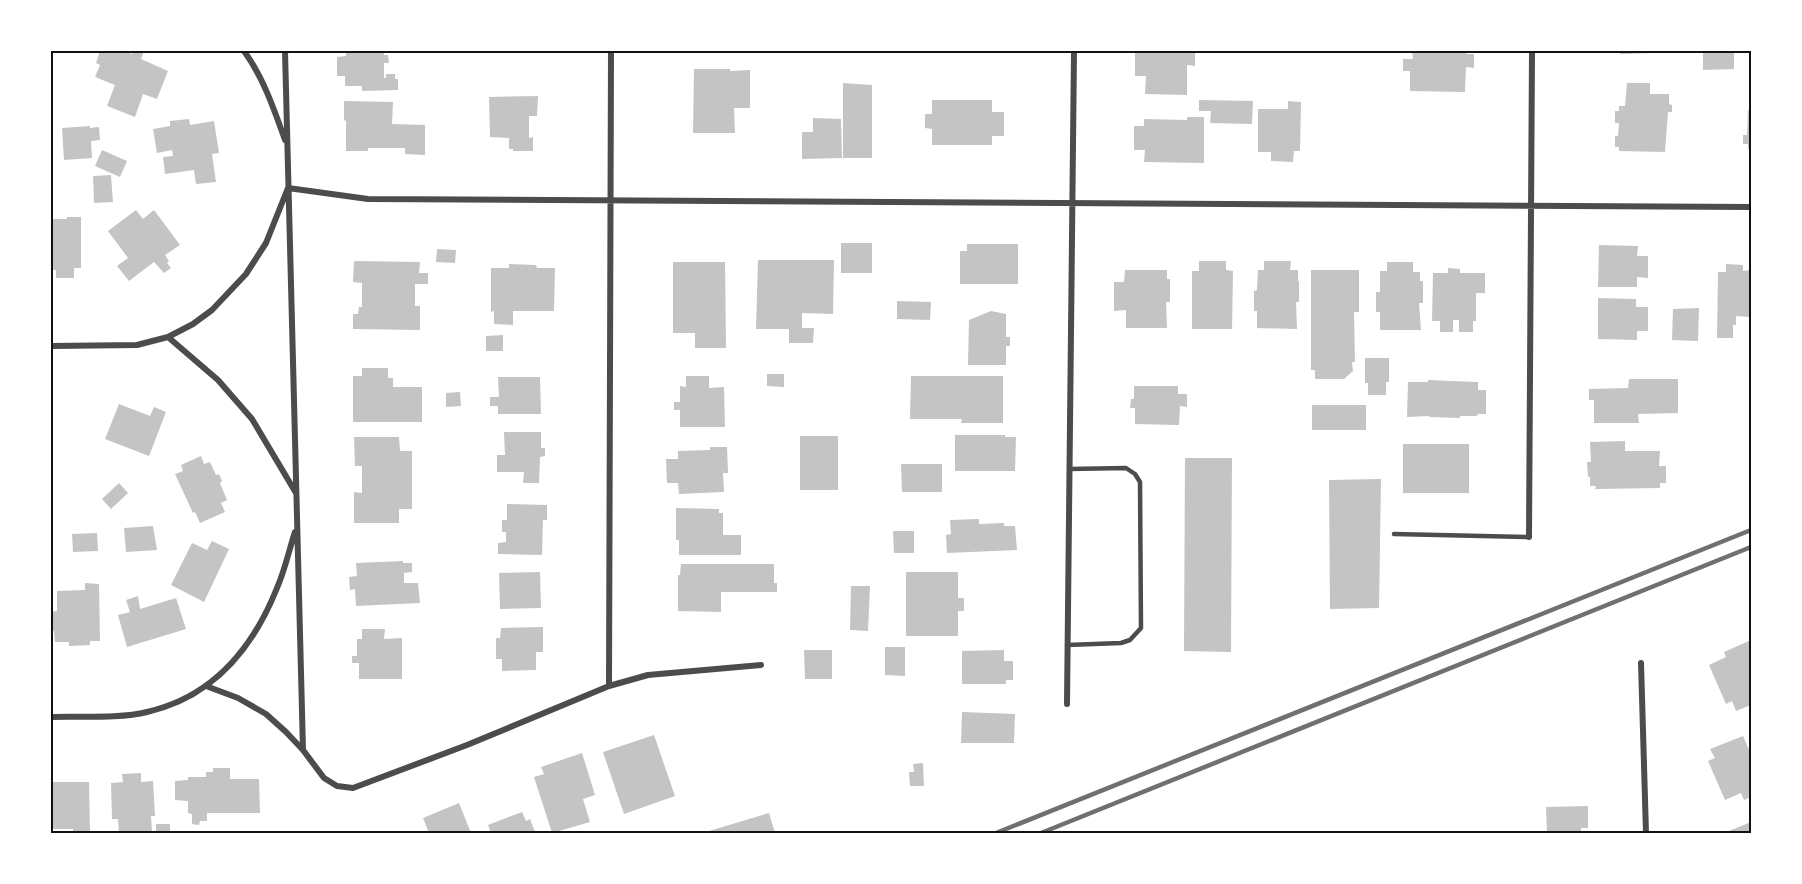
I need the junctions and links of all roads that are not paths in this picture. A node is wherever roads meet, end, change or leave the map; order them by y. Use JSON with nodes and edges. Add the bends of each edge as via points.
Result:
{"nodes":[{"id":1,"x":244,"y":51,"type":"edge"},
{"id":2,"x":285,"y":51,"type":"edge"},
{"id":3,"x":612,"y":51,"type":"edge"},
{"id":4,"x":1074,"y":51,"type":"edge"},
{"id":5,"x":1532,"y":51,"type":"edge"},
{"id":6,"x":287,"y":148,"type":"junction"},
{"id":7,"x":288,"y":188,"type":"junction"},
{"id":8,"x":610,"y":199,"type":"junction"},
{"id":9,"x":1073,"y":202,"type":"junction"},
{"id":10,"x":1531,"y":206,"type":"junction"},
{"id":11,"x":1751,"y":207,"type":"edge"},
{"id":12,"x":168,"y":337,"type":"junction"},
{"id":13,"x":51,"y":346,"type":"edge"},
{"id":14,"x":1069,"y":469,"type":"junction"},
{"id":15,"x":296,"y":493,"type":"junction"},
{"id":16,"x":297,"y":525,"type":"junction"},
{"id":17,"x":1395,"y":534,"type":"dead end"},
{"id":18,"x":1529,"y":537,"type":"joint"},
{"id":19,"x":1067,"y":645,"type":"junction"},
{"id":20,"x":1641,"y":663,"type":"dead end"},
{"id":21,"x":761,"y":665,"type":"dead end"},
{"id":22,"x":609,"y":686,"type":"junction"},
{"id":23,"x":206,"y":687,"type":"junction"},
{"id":24,"x":1067,"y":704,"type":"dead end"},
{"id":25,"x":51,"y":717,"type":"edge"},
{"id":26,"x":303,"y":750,"type":"junction"},
{"id":27,"x":1646,"y":833,"type":"edge"}],
"edges":[{"from":1,"to":6,"type":"street","via":[[273,106]]},
{"from":2,"to":6,"type":"street"},
{"from":3,"to":8,"type":"street"},
{"from":4,"to":9,"type":"street"},
{"from":5,"to":10,"type":"street"},
{"from":6,"to":7,"type":"street"},
{"from":7,"to":8,"type":"street","via":[[368,199]]},
{"from":7,"to":12,"type":"street","via":[[266,243],[246,274],[212,310]]},
{"from":7,"to":15,"type":"street"},
{"from":8,"to":9,"type":"street"},
{"from":8,"to":22,"type":"street"},
{"from":9,"to":10,"type":"street"},
{"from":9,"to":14,"type":"street"},
{"from":10,"to":11,"type":"street"},
{"from":10,"to":18,"type":"street"},
{"from":12,"to":13,"type":"street","via":[[137,345]]},
{"from":12,"to":15,"type":"street","via":[[218,380],[252,418]]},
{"from":14,"to":19,"type":"street"},
{"from":14,"to":19,"type":"lane","via":[[1125,468],[1140,482],[1141,628],[1121,643]]},
{"from":15,"to":16,"type":"street"},
{"from":16,"to":23,"type":"street","via":[[265,615],[248,643]]},
{"from":16,"to":26,"type":"street"},
{"from":17,"to":18,"type":"lane"},
{"from":19,"to":24,"type":"street"},
{"from":20,"to":27,"type":"street"},
{"from":21,"to":22,"type":"street","via":[[648,675]]},
{"from":22,"to":26,"type":"street","via":[[353,788],[337,786],[324,778]]},
{"from":23,"to":25,"type":"street","via":[[178,703],[146,713]]},
{"from":23,"to":26,"type":"street","via":[[238,698],[266,714]]}]}
